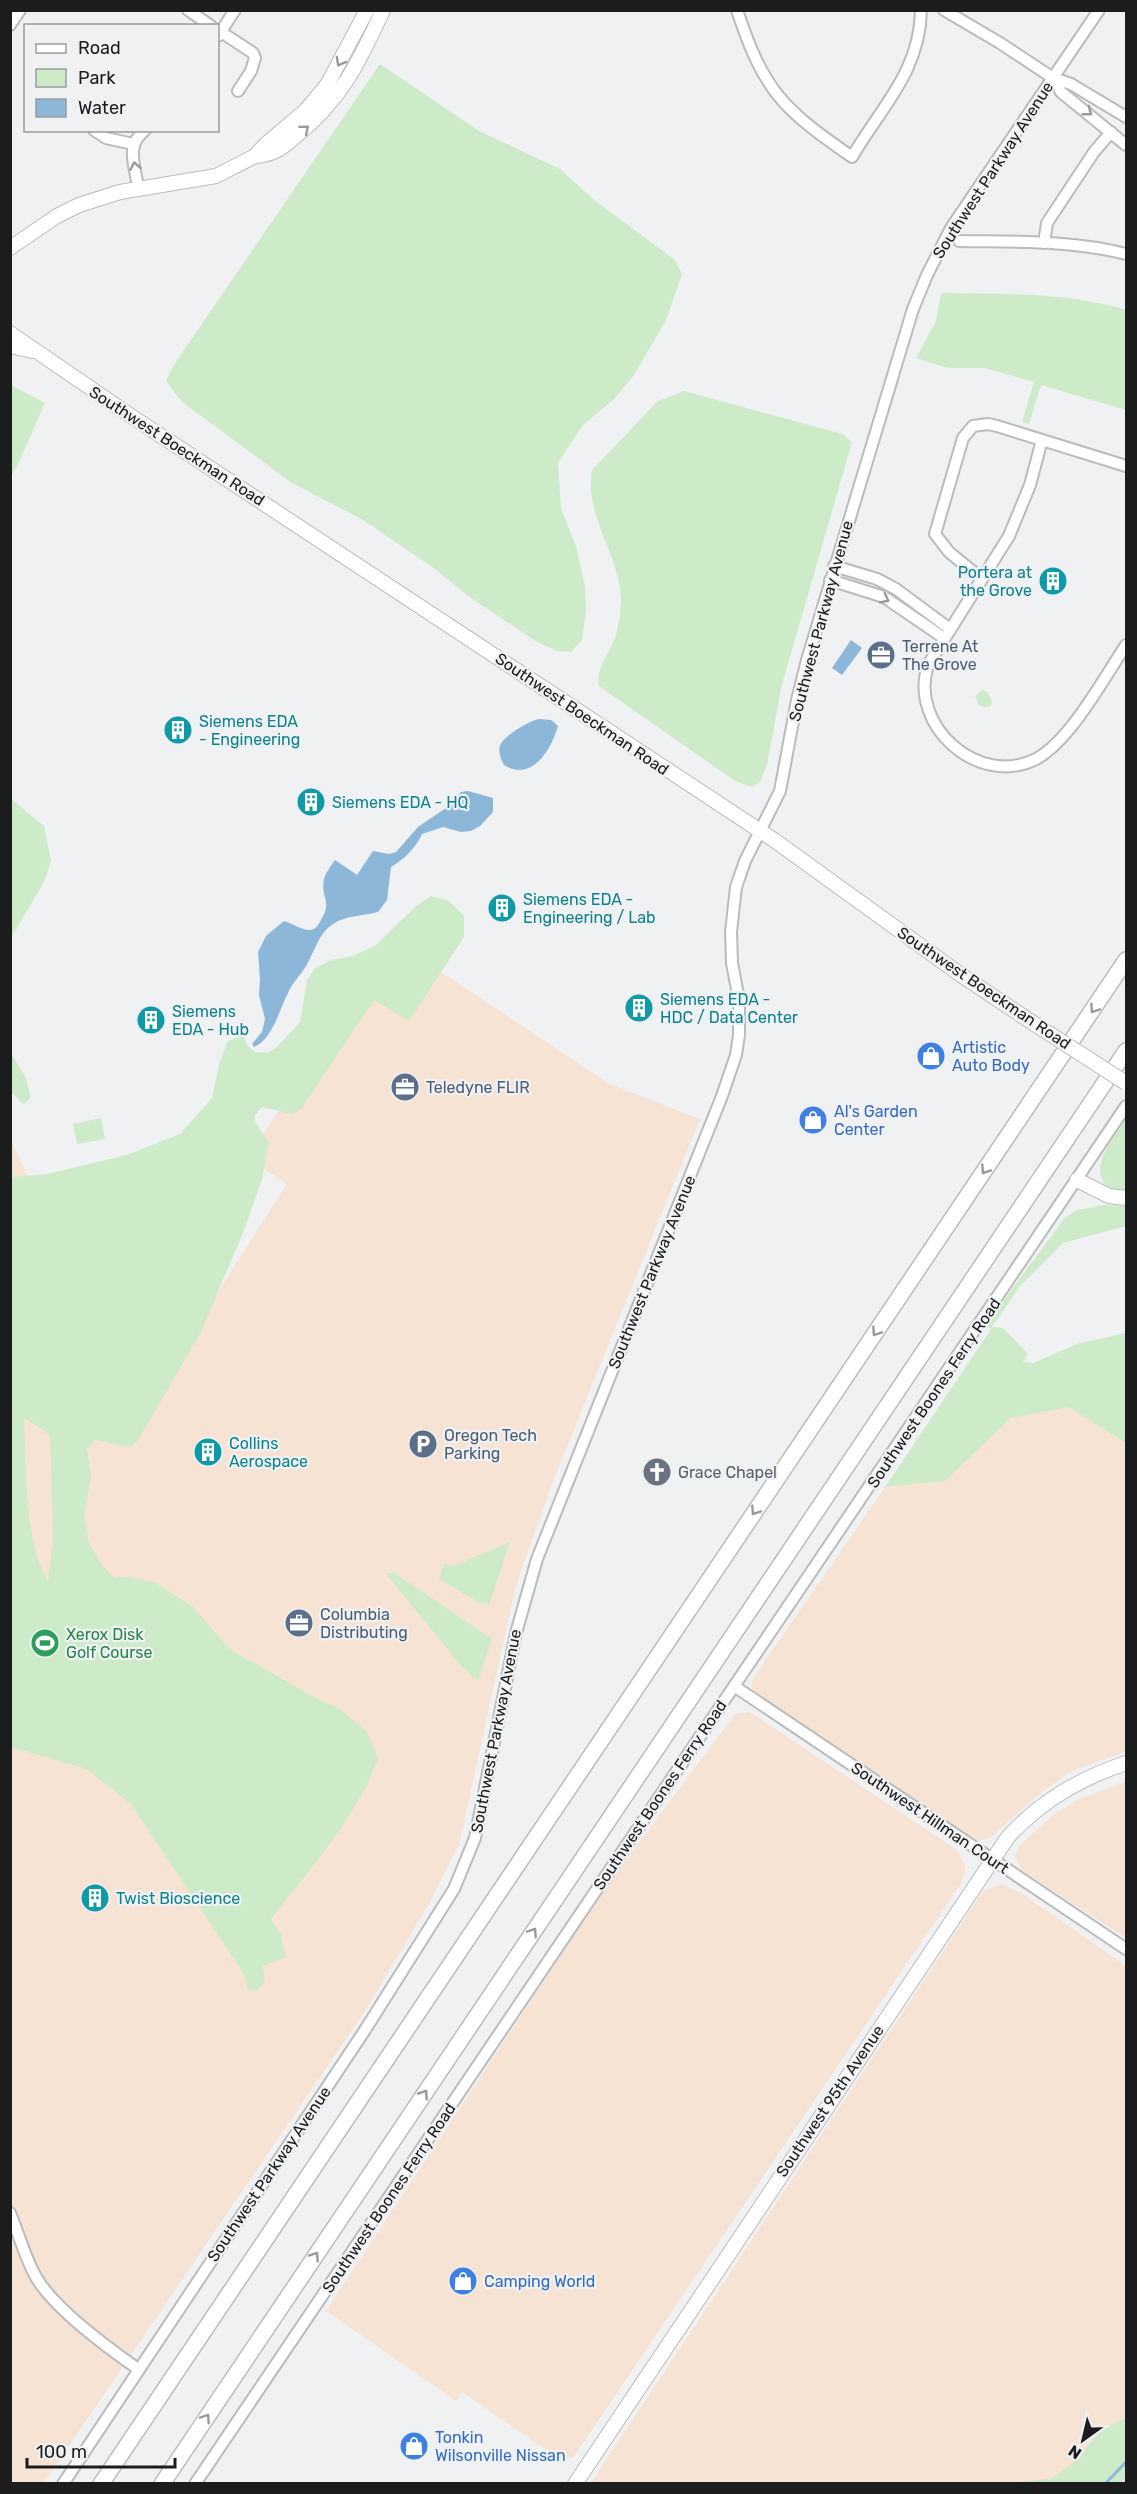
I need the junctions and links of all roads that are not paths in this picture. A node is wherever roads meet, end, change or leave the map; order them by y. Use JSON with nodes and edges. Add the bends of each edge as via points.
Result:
{"nodes":[{"id":1,"x":20,"y":10,"type":"edge"},
{"id":2,"x":188,"y":10,"type":"edge"},
{"id":3,"x":236,"y":10,"type":"edge"},
{"id":4,"x":367,"y":10,"type":"edge"},
{"id":5,"x":383,"y":10,"type":"edge"},
{"id":6,"x":737,"y":10,"type":"edge"},
{"id":7,"x":921,"y":10,"type":"edge"},
{"id":8,"x":944,"y":10,"type":"edge"},
{"id":9,"x":1099,"y":10,"type":"edge"},
{"id":10,"x":207,"y":24,"type":"edge"},
{"id":11,"x":10,"y":25,"type":"edge"},
{"id":12,"x":219,"y":29,"type":"edge"},
{"id":13,"x":219,"y":32,"type":"edge"},
{"id":14,"x":1053,"y":78,"type":"junction"},
{"id":15,"x":238,"y":91,"type":"dead end"},
{"id":16,"x":1126,"y":117,"type":"edge"},
{"id":17,"x":97,"y":132,"type":"edge"},
{"id":18,"x":143,"y":132,"type":"edge"},
{"id":19,"x":1111,"y":132,"type":"junction"},
{"id":20,"x":133,"y":144,"type":"junction"},
{"id":21,"x":1126,"y":145,"type":"edge"},
{"id":22,"x":255,"y":156,"type":"junction"},
{"id":23,"x":138,"y":189,"type":"junction"},
{"id":24,"x":959,"y":241,"type":"dead end"},
{"id":25,"x":1044,"y":243,"type":"junction"},
{"id":26,"x":12,"y":250,"type":"edge"},
{"id":27,"x":1126,"y":254,"type":"edge"},
{"id":28,"x":10,"y":333,"type":"edge"},
{"id":29,"x":10,"y":346,"type":"edge"},
{"id":30,"x":34,"y":351,"type":"junction"},
{"id":31,"x":1042,"y":440,"type":"junction"},
{"id":32,"x":1126,"y":466,"type":"edge"},
{"id":33,"x":834,"y":566,"type":"junction"},
{"id":34,"x":982,"y":579,"type":"junction"},
{"id":35,"x":830,"y":580,"type":"junction"},
{"id":36,"x":947,"y":633,"type":"junction"},
{"id":37,"x":1126,"y":645,"type":"edge"},
{"id":38,"x":760,"y":832,"type":"junction"},
{"id":39,"x":1126,"y":960,"type":"edge"},
{"id":40,"x":1126,"y":1051,"type":"edge"},
{"id":41,"x":1126,"y":1083,"type":"edge"},
{"id":42,"x":1126,"y":1106,"type":"edge"},
{"id":43,"x":1077,"y":1180,"type":"junction"},
{"id":44,"x":1126,"y":1198,"type":"edge"},
{"id":45,"x":734,"y":1686,"type":"junction"},
{"id":46,"x":1126,"y":1763,"type":"edge"},
{"id":47,"x":992,"y":1858,"type":"junction"},
{"id":48,"x":1126,"y":1950,"type":"edge"},
{"id":49,"x":10,"y":2213,"type":"edge"},
{"id":50,"x":138,"y":2369,"type":"junction"},
{"id":51,"x":581,"y":2481,"type":"edge"},
{"id":52,"x":63,"y":2484,"type":"edge"},
{"id":53,"x":101,"y":2484,"type":"edge"},
{"id":54,"x":162,"y":2484,"type":"edge"},
{"id":55,"x":195,"y":2484,"type":"edge"}],
"edges":[{"from":1,"to":11,"type":"street"},
{"from":2,"to":10,"type":"street"},
{"from":3,"to":12,"type":"street"},
{"from":4,"to":22,"type":"main road","one_way":true,"via":[[327,85],[306,110]]},
{"from":22,"to":5,"type":"main road","one_way":true,"via":[[270,155],[331,103],[360,60]]},
{"from":6,"to":7,"type":"street","via":[[760,72],[780,101],[852,157],[907,71],[919,40]]},
{"from":8,"to":14,"type":"street"},
{"from":9,"to":14,"type":"street","name":"Southwest Parkway Avenue"},
{"from":13,"to":15,"type":"street","via":[[255,58]]},
{"from":14,"to":16,"type":"street","via":[[1071,84]]},
{"from":14,"to":19,"type":"street","one_way":true,"via":[[1061,92]]},
{"from":14,"to":33,"type":"street","name":"Southwest Parkway Avenue","via":[[951,228],[927,274],[897,358]]},
{"from":17,"to":20,"type":"street"},
{"from":18,"to":20,"type":"street"},
{"from":19,"to":21,"type":"street"},
{"from":19,"to":25,"type":"street","via":[[1047,223]]},
{"from":23,"to":20,"type":"street","one_way":true},
{"from":22,"to":23,"type":"main road","via":[[216,176]]},
{"from":23,"to":26,"type":"main road","via":[[79,205],[30,233]]},
{"from":24,"to":25,"type":"street"},
{"from":25,"to":27,"type":"street"},
{"from":28,"to":30,"type":"main road","name":"Southwest Boeckman Road"},
{"from":29,"to":30,"type":"main road","name":"Southwest Boeckman Road"},
{"from":30,"to":38,"type":"main road","name":"Southwest Boeckman Road"},
{"from":31,"to":32,"type":"street"},
{"from":31,"to":34,"type":"street","via":[[1020,513]]},
{"from":31,"to":34,"type":"street","via":[[988,423],[973,426],[963,438],[935,534],[949,552]]},
{"from":33,"to":35,"type":"street","name":"Southwest Parkway Avenue"},
{"from":33,"to":36,"type":"street","via":[[897,589]]},
{"from":34,"to":36,"type":"street"},
{"from":35,"to":36,"type":"street","one_way":true,"via":[[884,597]]},
{"from":35,"to":38,"type":"street","name":"Southwest Parkway Avenue","via":[[796,700],[781,785]]},
{"from":36,"to":37,"type":"street","via":[[926,671],[927,710],[948,742],[971,758],[1009,766],[1036,759],[1062,740]]},
{"from":38,"to":41,"type":"main road","name":"Southwest Boeckman Road","bridge":true,"via":[[961,975]]},
{"from":38,"to":50,"type":"street","name":"Southwest Parkway Avenue","via":[[740,875],[732,908],[732,963],[740,1008],[736,1055],[537,1559],[516,1632],[479,1824],[468,1861],[365,2030]]},
{"from":39,"to":53,"type":"highway","one_way":true},
{"from":54,"to":40,"type":"highway","one_way":true},
{"from":42,"to":43,"type":"street","name":"Southwest Boones Ferry Road"},
{"from":43,"to":44,"type":"main road","via":[[1109,1196]]},
{"from":43,"to":45,"type":"street","name":"Southwest Boones Ferry Road"},
{"from":45,"to":47,"type":"street","name":"Southwest Hillman Court"},
{"from":45,"to":55,"type":"street","name":"Southwest Boones Ferry Road"},
{"from":46,"to":47,"type":"main road","name":"Southwest 95th Avenue","via":[[1085,1778],[1050,1799],[1018,1826]]},
{"from":47,"to":48,"type":"street","name":"Southwest Hillman Court"},
{"from":47,"to":51,"type":"main road","name":"Southwest 95th Avenue"},
{"from":49,"to":50,"type":"street","via":[[36,2278],[95,2338]]},
{"from":50,"to":52,"type":"street","name":"Southwest Parkway Avenue"}]}
